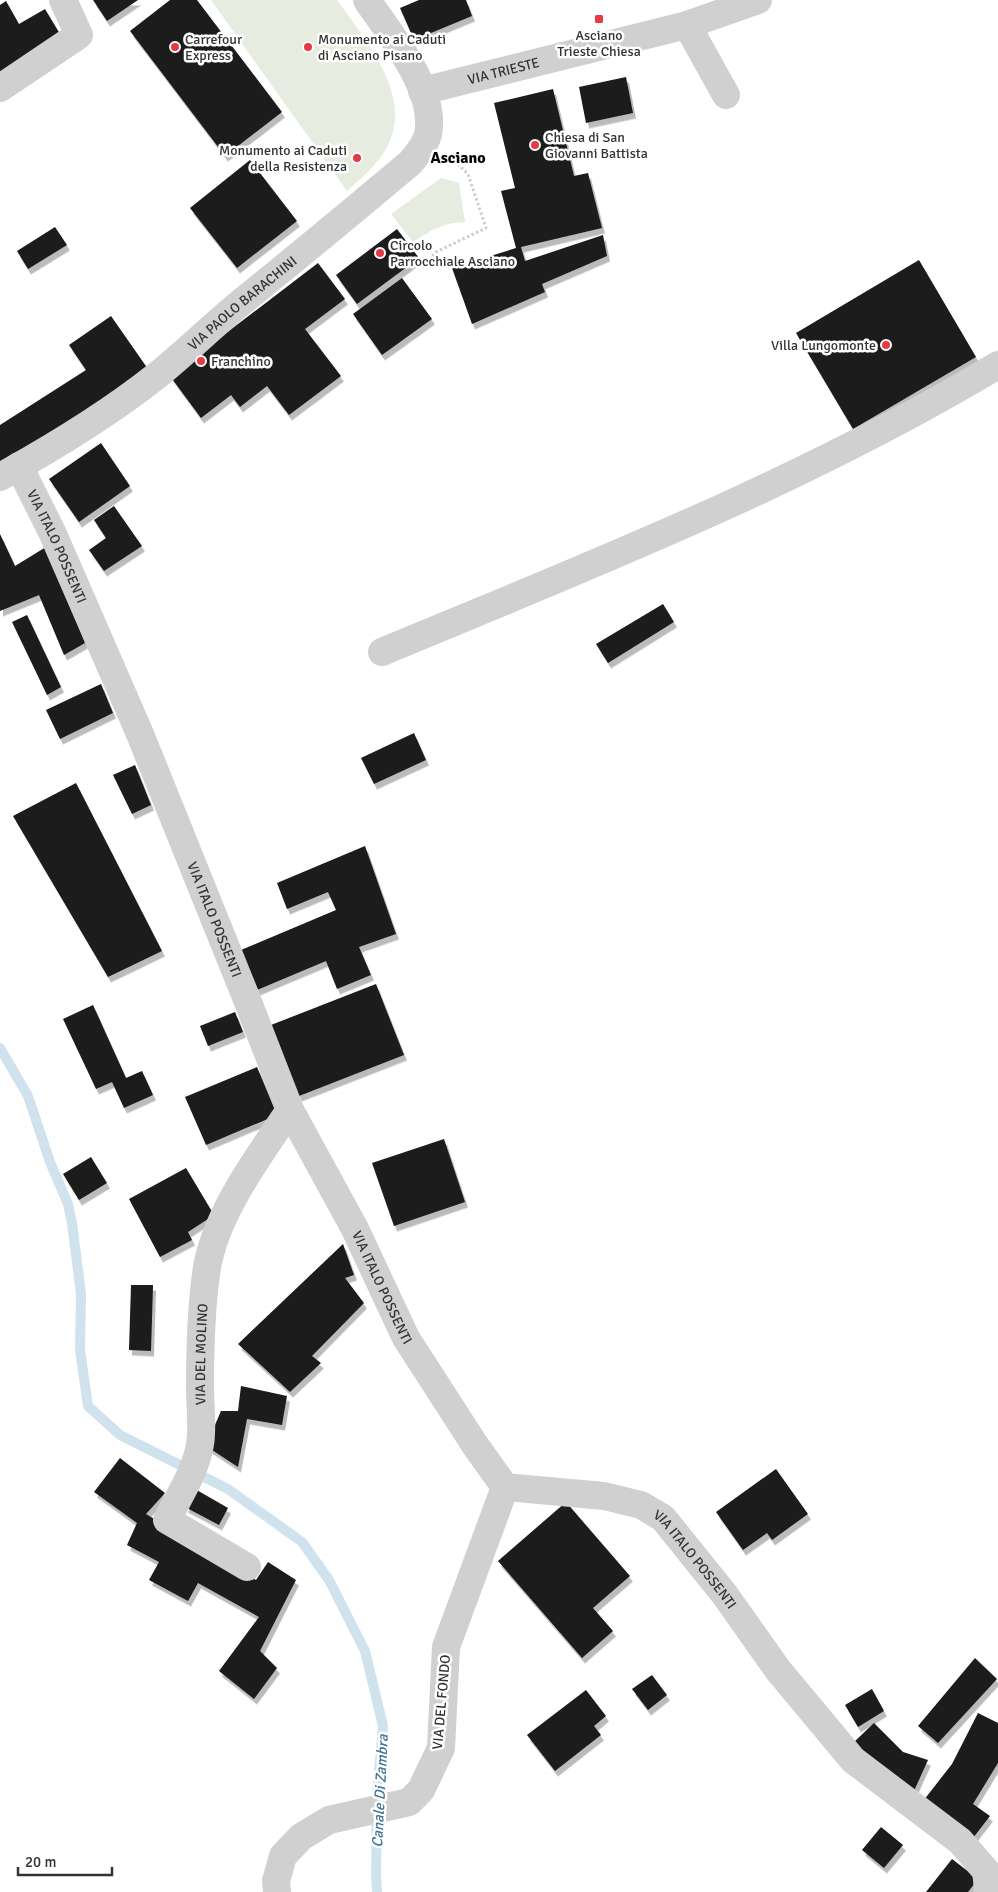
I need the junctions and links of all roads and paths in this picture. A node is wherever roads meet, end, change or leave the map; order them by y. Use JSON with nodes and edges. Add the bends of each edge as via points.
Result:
{"nodes":[{"id":1,"x":63,"y":0,"type":"edge"},
{"id":2,"x":367,"y":0,"type":"edge"},
{"id":3,"x":758,"y":0,"type":"edge"},
{"id":4,"x":687,"y":25,"type":"junction"},
{"id":5,"x":0,"y":88,"type":"edge"},
{"id":6,"x":422,"y":91,"type":"junction"},
{"id":7,"x":726,"y":96,"type":"dead end"},
{"id":8,"x":428,"y":135,"type":"junction"},
{"id":9,"x":426,"y":264,"type":"dead end"},
{"id":10,"x":998,"y":365,"type":"edge"},
{"id":11,"x":9,"y":472,"type":"edge"},
{"id":12,"x":382,"y":652,"type":"dead end"},
{"id":13,"x":290,"y":1110,"type":"junction"},
{"id":14,"x":505,"y":1487,"type":"junction"},
{"id":15,"x":247,"y":1567,"type":"dead end"},
{"id":16,"x":987,"y":1891,"type":"edge"},
{"id":17,"x":277,"y":1892,"type":"edge"}],
"edges":[{"from":1,"to":5,"type":"street","via":[[78,35]]},
{"from":2,"to":6,"type":"street","via":[[410,66]]},
{"from":3,"to":4,"type":"street","name":"VIA TRIESTE"},
{"from":4,"to":6,"type":"street","name":"VIA TRIESTE"},
{"from":4,"to":7,"type":"street"},
{"from":6,"to":8,"type":"street","via":[[427,103]]},
{"from":8,"to":9,"type":"path","via":[[468,174],[486,228],[436,252]]},
{"from":8,"to":11,"type":"street","name":"VIA PAOLO BARACHINI","via":[[410,163],[156,376],[110,410]]},
{"from":10,"to":12,"type":"street","via":[[942,398],[776,483]]},
{"from":11,"to":13,"type":"street","name":"VIA ITALO POSSENTI","via":[[54,534],[140,734]]},
{"from":13,"to":14,"type":"street","name":"VIA ITALO POSSENTI","via":[[355,1229],[406,1338],[474,1445]]},
{"from":13,"to":15,"type":"street","name":"VIA DEL MOLINO","via":[[231,1203],[212,1249],[206,1273],[200,1352],[200,1443],[196,1460],[167,1520]]},
{"from":14,"to":16,"type":"street","name":"VIA ITALO POSSENTI","via":[[604,1496],[641,1505],[663,1518],[725,1595],[778,1670],[853,1760],[960,1841],[986,1871]]},
{"from":14,"to":17,"type":"street","name":"VIA DEL FONDO","via":[[446,1647],[441,1748],[421,1790],[409,1802],[329,1820],[301,1837],[283,1856],[276,1881]]}]}
